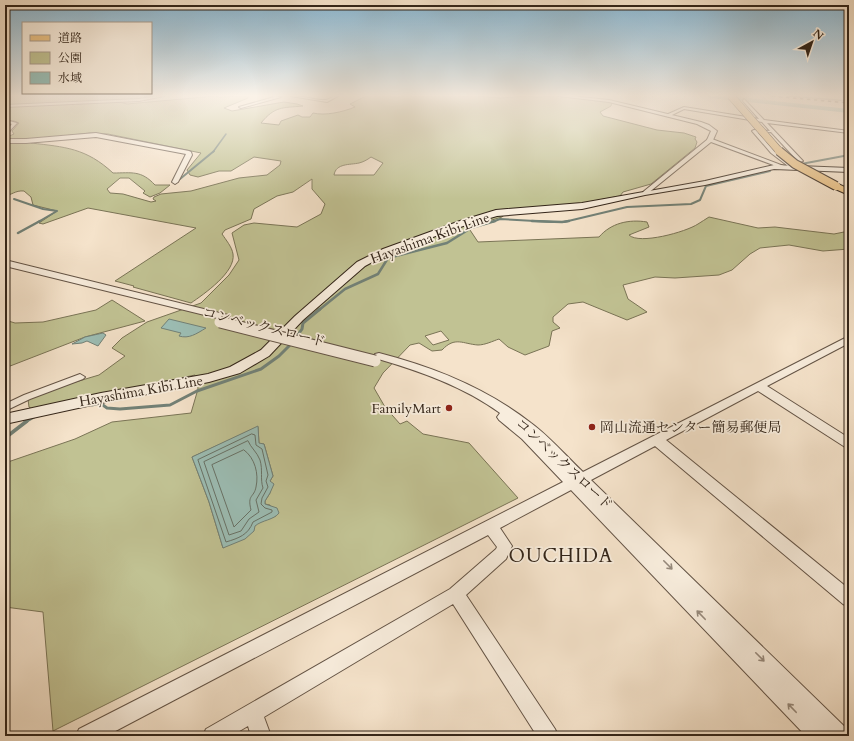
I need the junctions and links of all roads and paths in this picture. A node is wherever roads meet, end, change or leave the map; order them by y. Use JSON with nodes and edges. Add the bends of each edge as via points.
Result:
{"nodes":[{"id":1,"x":713,"y":131,"type":"edge"},
{"id":2,"x":760,"y":131,"type":"edge"},
{"id":3,"x":767,"y":131,"type":"edge"},
{"id":4,"x":838,"y":131,"type":"edge"},
{"id":5,"x":773,"y":132,"type":"joint"},
{"id":6,"x":849,"y":132,"type":"edge"},
{"id":7,"x":710,"y":140,"type":"junction"},
{"id":8,"x":5,"y":141,"type":"edge"},
{"id":9,"x":785,"y":166,"type":"junction"},
{"id":10,"x":849,"y":170,"type":"edge"},
{"id":11,"x":175,"y":182,"type":"dead end"},
{"id":12,"x":842,"y":186,"type":"edge"},
{"id":13,"x":645,"y":192,"type":"junction"},
{"id":14,"x":849,"y":192,"type":"edge"},
{"id":15,"x":5,"y":263,"type":"edge"},
{"id":16,"x":5,"y":267,"type":"edge"},
{"id":17,"x":222,"y":320,"type":"junction"},
{"id":18,"x":849,"y":339,"type":"edge"},
{"id":19,"x":80,"y":377,"type":"dead end"},
{"id":20,"x":759,"y":386,"type":"junction"},
{"id":21,"x":5,"y":408,"type":"edge"},
{"id":22,"x":5,"y":419,"type":"edge"},
{"id":23,"x":656,"y":439,"type":"junction"},
{"id":24,"x":849,"y":444,"type":"edge"},
{"id":25,"x":576,"y":481,"type":"junction"},
{"id":26,"x":490,"y":526,"type":"junction"},
{"id":27,"x":456,"y":594,"type":"junction"},
{"id":28,"x":849,"y":599,"type":"edge"},
{"id":29,"x":253,"y":713,"type":"junction"},
{"id":30,"x":86,"y":736,"type":"edge"},
{"id":31,"x":213,"y":736,"type":"edge"},
{"id":32,"x":261,"y":736,"type":"edge"},
{"id":33,"x":548,"y":736,"type":"edge"},
{"id":34,"x":819,"y":736,"type":"edge"},
{"id":35,"x":840,"y":736,"type":"edge"}],
"edges":[{"from":1,"to":7,"type":"street"},
{"from":2,"to":12,"type":"main road","bridge":true,"via":[[781,153],[807,171]]},
{"from":3,"to":12,"type":"main road","via":[[784,150],[801,163]]},
{"from":4,"to":6,"type":"street"},
{"from":5,"to":9,"type":"street","via":[[800,159]]},
{"from":5,"to":9,"type":"street","via":[[754,131]]},
{"from":7,"to":9,"type":"street"},
{"from":7,"to":13,"type":"street"},
{"from":8,"to":11,"type":"street","via":[[96,135],[189,153]]},
{"from":9,"to":10,"type":"main road","name":"Hayashima Kibi Line"},
{"from":9,"to":13,"type":"main road","name":"Hayashima Kibi Line","via":[[705,183]]},
{"from":12,"to":14,"type":"main road"},
{"from":13,"to":22,"type":"main road","name":"Hayashima Kibi Line","via":[[582,206],[496,213],[463,223],[361,264],[299,318],[264,353],[235,370],[209,378]]},
{"from":15,"to":17,"type":"street","name":"コンベックスロード"},
{"from":16,"to":17,"type":"street","name":"コンベックスロード"},
{"from":17,"to":25,"type":"street","name":"コンベックスロード","bridge":true,"via":[[377,358],[430,378],[487,406],[526,436]]},
{"from":18,"to":20,"type":"street"},
{"from":19,"to":21,"type":"street"},
{"from":20,"to":23,"type":"street"},
{"from":20,"to":24,"type":"street"},
{"from":23,"to":25,"type":"street"},
{"from":23,"to":28,"type":"street"},
{"from":25,"to":26,"type":"street"},
{"from":34,"to":25,"type":"street","name":"コンベックスロード","one_way":true},
{"from":25,"to":35,"type":"street","name":"コンベックスロード","one_way":true},
{"from":26,"to":27,"type":"street","via":[[505,546],[501,554]]},
{"from":26,"to":30,"type":"street"},
{"from":27,"to":29,"type":"street"},
{"from":27,"to":33,"type":"street"},
{"from":29,"to":31,"type":"street"},
{"from":29,"to":32,"type":"street"}]}
